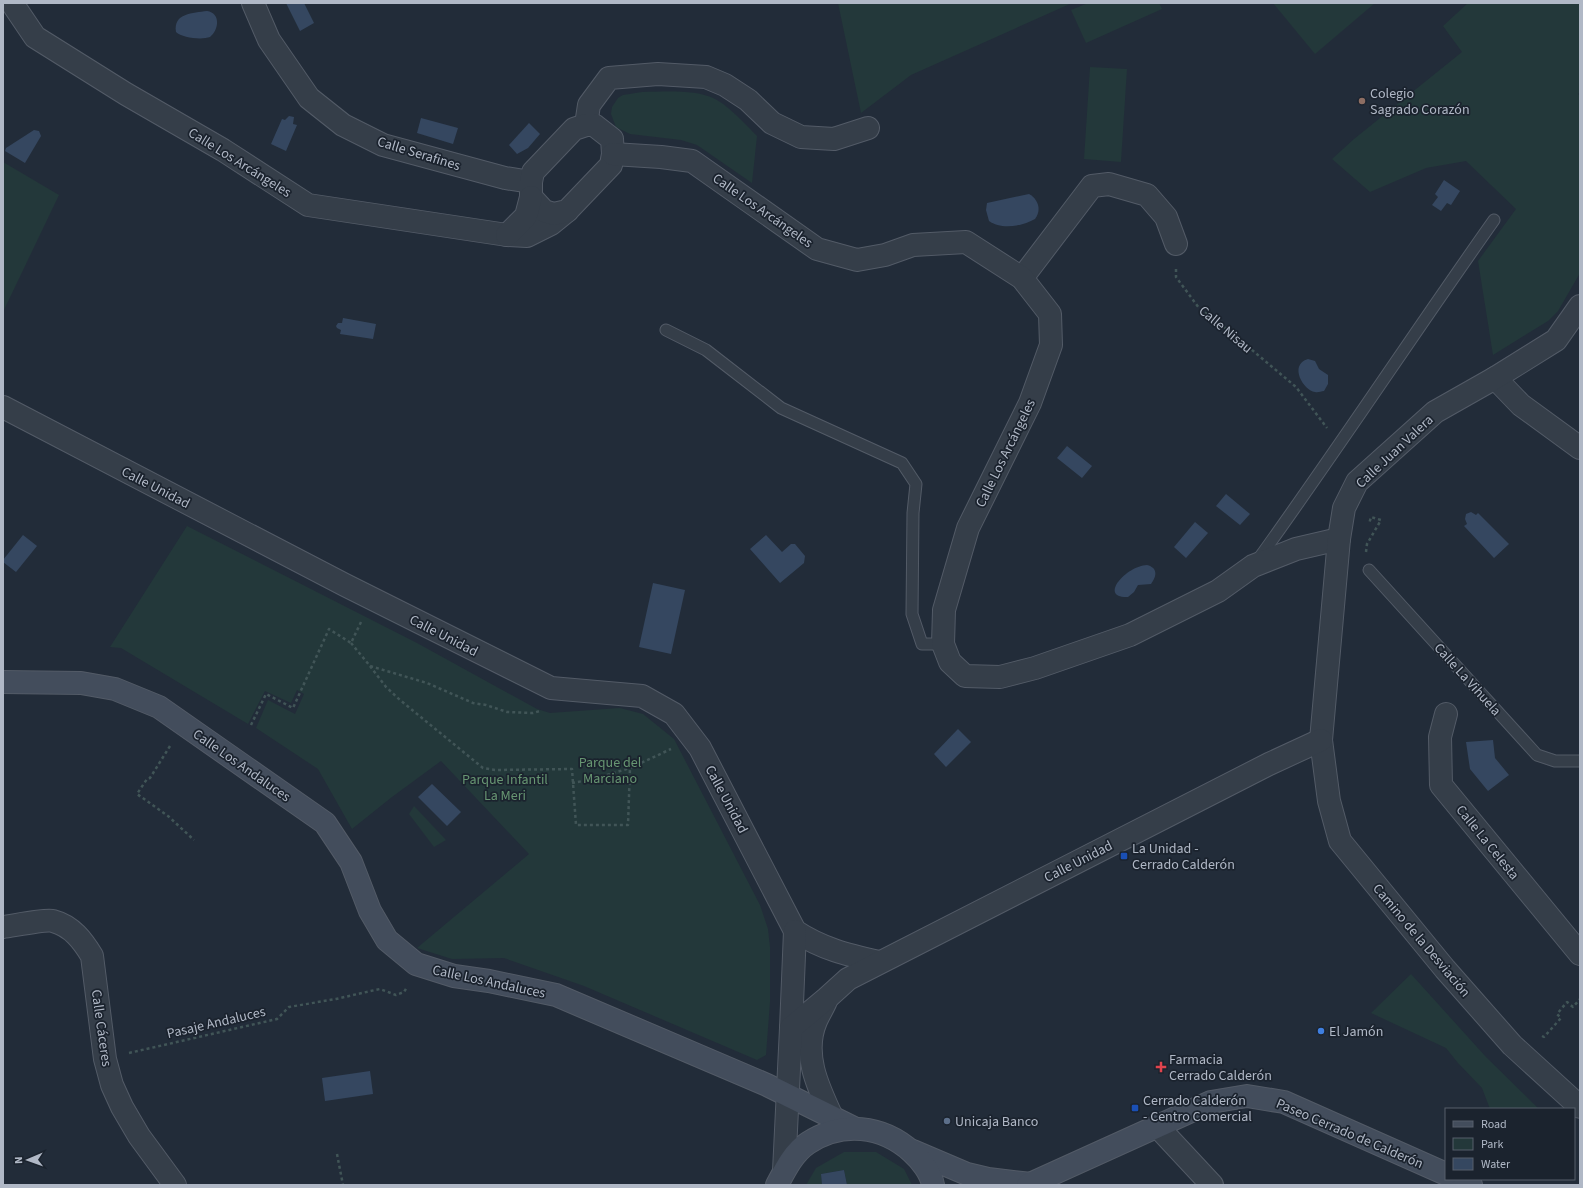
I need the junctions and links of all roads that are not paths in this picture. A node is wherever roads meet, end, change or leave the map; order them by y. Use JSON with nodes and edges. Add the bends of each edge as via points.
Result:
{"nodes":[{"id":1,"x":12,"y":3,"type":"edge"},
{"id":2,"x":253,"y":3,"type":"edge"},
{"id":3,"x":586,"y":125,"type":"junction"},
{"id":4,"x":868,"y":128,"type":"dead end"},
{"id":5,"x":613,"y":154,"type":"junction"},
{"id":6,"x":531,"y":190,"type":"junction"},
{"id":7,"x":567,"y":211,"type":"junction"},
{"id":8,"x":1494,"y":220,"type":"dead end"},
{"id":9,"x":507,"y":235,"type":"junction"},
{"id":10,"x":1176,"y":244,"type":"road end"},
{"id":11,"x":1022,"y":278,"type":"junction"},
{"id":12,"x":1580,"y":306,"type":"edge"},
{"id":13,"x":666,"y":330,"type":"dead end"},
{"id":14,"x":1495,"y":378,"type":"junction"},
{"id":15,"x":3,"y":407,"type":"edge"},
{"id":16,"x":1580,"y":448,"type":"edge"},
{"id":17,"x":1339,"y":539,"type":"junction"},
{"id":18,"x":1253,"y":566,"type":"junction"},
{"id":19,"x":1369,"y":570,"type":"dead end"},
{"id":20,"x":943,"y":644,"type":"junction"},
{"id":21,"x":3,"y":682,"type":"edge"},
{"id":22,"x":1446,"y":714,"type":"dead end"},
{"id":23,"x":1321,"y":740,"type":"junction"},
{"id":24,"x":1580,"y":761,"type":"edge"},
{"id":25,"x":3,"y":928,"type":"edge"},
{"id":26,"x":795,"y":931,"type":"junction"},
{"id":27,"x":1580,"y":954,"type":"edge"},
{"id":28,"x":878,"y":962,"type":"junction"},
{"id":29,"x":827,"y":998,"type":"junction"},
{"id":30,"x":791,"y":1028,"type":"junction"},
{"id":31,"x":788,"y":1095,"type":"junction"},
{"id":32,"x":1580,"y":1107,"type":"edge"},
{"id":33,"x":832,"y":1117,"type":"junction"},
{"id":34,"x":1157,"y":1126,"type":"junction"},
{"id":35,"x":854,"y":1128,"type":"junction"},
{"id":36,"x":909,"y":1150,"type":"junction"},
{"id":37,"x":1445,"y":1174,"type":"edge"},
{"id":38,"x":780,"y":1178,"type":"edge"},
{"id":39,"x":1459,"y":1180,"type":"edge"},
{"id":40,"x":1029,"y":1184,"type":"edge"},
{"id":41,"x":175,"y":1185,"type":"edge"},
{"id":42,"x":933,"y":1185,"type":"edge"},
{"id":43,"x":1212,"y":1185,"type":"edge"},
{"id":44,"x":1471,"y":1185,"type":"edge"}],
"edges":[{"from":1,"to":9,"type":"street","name":"Calle Los Arcángeles","via":[[35,37],[126,94],[224,150],[308,205]]},
{"from":2,"to":6,"type":"street","name":"Calle Serafines","via":[[269,40],[309,98],[343,125],[383,144],[505,178]]},
{"from":3,"to":4,"type":"street","via":[[589,105],[609,78],[658,74],[706,77],[725,85],[748,100],[772,123],[801,137],[834,139]]},
{"from":3,"to":5,"type":"street","via":[[594,125],[612,139]]},
{"from":3,"to":6,"type":"street","via":[[574,129],[534,172]]},
{"from":5,"to":7,"type":"street","name":"Calle Los Arcángeles","via":[[611,165]]},
{"from":5,"to":11,"type":"street","name":"Calle Los Arcángeles","via":[[692,161],[817,249],[857,260],[913,246],[966,242]]},
{"from":6,"to":7,"type":"street","via":[[544,211],[554,214]]},
{"from":6,"to":9,"type":"street","via":[[526,216]]},
{"from":7,"to":9,"type":"street","name":"Calle Los Arcángeles","via":[[551,224],[527,236]]},
{"from":8,"to":18,"type":"lane"},
{"from":10,"to":11,"type":"street","via":[[1166,217],[1147,195],[1109,184],[1092,186]]},
{"from":11,"to":20,"type":"street","name":"Calle Los Arcángeles","via":[[1050,314],[1051,345],[1030,403],[968,528],[944,610]]},
{"from":12,"to":14,"type":"street","name":"Calle Juan Valera","via":[[1556,340]]},
{"from":13,"to":20,"type":"lane","via":[[706,350],[781,408],[902,463],[916,484],[913,512],[912,614],[922,644]]},
{"from":14,"to":16,"type":"street","via":[[1521,405]]},
{"from":14,"to":17,"type":"street","name":"Calle Juan Valera","via":[[1435,412],[1357,482],[1344,508]]},
{"from":15,"to":26,"type":"street","name":"Calle Unidad","via":[[345,585],[551,688],[642,696],[674,714],[700,748]]},
{"from":17,"to":18,"type":"street","name":"Calle Los Arcángeles","via":[[1296,549]]},
{"from":17,"to":23,"type":"street","name":"Calle Juan Valera"},
{"from":18,"to":20,"type":"street","name":"Calle Los Arcángeles","via":[[1218,591],[1130,635],[1035,668],[1000,677],[965,676],[950,662]]},
{"from":19,"to":24,"type":"lane","name":"Calle La Vihuela","via":[[1537,755],[1555,761]]},
{"from":21,"to":31,"type":"main road","name":"Calle Los Andaluces","via":[[81,683],[115,689],[159,707],[325,823],[351,862],[370,910],[387,940],[416,964],[454,976],[556,995]]},
{"from":22,"to":27,"type":"street","name":"Calle La Celesta","via":[[1440,737],[1441,785]]},
{"from":23,"to":28,"type":"street","name":"Calle Unidad"},
{"from":23,"to":32,"type":"street","name":"Camino de la Desviación","via":[[1329,801],[1340,841],[1445,969],[1516,1049]]},
{"from":25,"to":41,"type":"street","name":"Calle Cáceres","via":[[52,921],[73,931],[83,941],[92,956],[112,1085],[139,1136]]},
{"from":26,"to":28,"type":"street","name":"Calle Unidad","via":[[827,949]]},
{"from":26,"to":30,"type":"street","name":"Calle Unidad"},
{"from":28,"to":29,"type":"street","name":"Calle Unidad","via":[[848,978]]},
{"from":29,"to":30,"type":"street","name":"Calle Unidad"},
{"from":29,"to":33,"type":"street","name":"Calle Unidad","via":[[815,1022],[811,1044],[812,1065],[818,1088]]},
{"from":30,"to":31,"type":"street","name":"Calle Unidad"},
{"from":31,"to":33,"type":"main road","name":"Calle Los Andaluces"},
{"from":31,"to":38,"type":"street","name":"Calle Unidad"},
{"from":33,"to":35,"type":"main road","name":"Calle Los Andaluces"},
{"from":34,"to":37,"type":"main road","name":"Paseo Cerrado de Calderón","via":[[1210,1102],[1247,1096],[1284,1102]]},
{"from":34,"to":40,"type":"main road","name":"Paseo Cerrado de Calderón"},
{"from":34,"to":43,"type":"street"},
{"from":35,"to":36,"type":"main road","via":[[879,1132],[902,1142]]},
{"from":35,"to":38,"type":"main road","via":[[830,1132],[807,1144],[789,1162]]},
{"from":36,"to":40,"type":"main road","name":"Paseo Cerrado de Calderón","via":[[967,1174]]},
{"from":36,"to":42,"type":"main road","via":[[920,1160]]},
{"from":39,"to":44,"type":"main road"}]}
